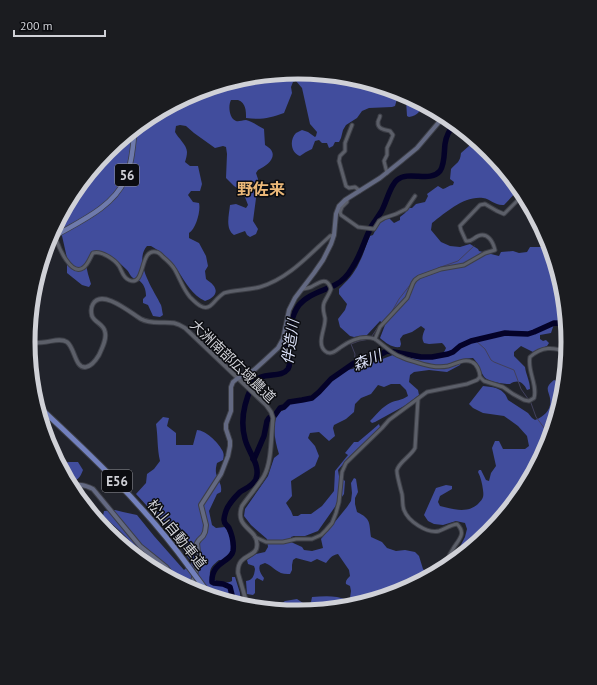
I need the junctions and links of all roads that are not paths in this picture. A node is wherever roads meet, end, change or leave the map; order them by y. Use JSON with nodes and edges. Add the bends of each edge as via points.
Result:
{"nodes":[{"id":1,"x":380,"y":116,"type":"dead end"},
{"id":2,"x":441,"y":120,"type":"edge"},
{"id":3,"x":352,"y":125,"type":"dead end"},
{"id":4,"x":134,"y":137,"type":"edge"},
{"id":5,"x":387,"y":173,"type":"junction"},
{"id":6,"x":360,"y":191,"type":"junction"},
{"id":7,"x":415,"y":196,"type":"dead end"},
{"id":8,"x":520,"y":198,"type":"edge"},
{"id":9,"x":347,"y":199,"type":"junction"},
{"id":10,"x":58,"y":234,"type":"edge"},
{"id":11,"x":334,"y":235,"type":"junction"},
{"id":12,"x":56,"y":239,"type":"edge"},
{"id":13,"x":302,"y":289,"type":"junction"},
{"id":14,"x":375,"y":339,"type":"junction"},
{"id":15,"x":35,"y":342,"type":"edge"},
{"id":16,"x":562,"y":348,"type":"edge"},
{"id":17,"x":559,"y":350,"type":"joint"},
{"id":18,"x":480,"y":377,"type":"junction"},
{"id":19,"x":238,"y":378,"type":"junction"},
{"id":20,"x":418,"y":399,"type":"junction"},
{"id":21,"x":44,"y":412,"type":"edge"},
{"id":22,"x":76,"y":485,"type":"edge"},
{"id":23,"x":255,"y":537,"type":"junction"},
{"id":24,"x":447,"y":560,"type":"edge"},
{"id":25,"x":170,"y":573,"type":"edge"},
{"id":26,"x":190,"y":583,"type":"edge"},
{"id":27,"x":205,"y":589,"type":"edge"},
{"id":28,"x":246,"y":601,"type":"edge"}],
"edges":[{"from":1,"to":5,"type":"street","via":[[378,125],[382,130],[390,131],[392,135],[384,161]]},
{"from":2,"to":5,"type":"main road","via":[[417,148]]},
{"from":3,"to":6,"type":"street","via":[[339,161],[346,186],[355,187]]},
{"from":4,"to":10,"type":"highway","number":"56","bridge":true,"via":[[130,163],[119,190],[98,210]]},
{"from":5,"to":6,"type":"main road"},
{"from":6,"to":9,"type":"main road"},
{"from":7,"to":9,"type":"street","via":[[406,209],[379,221],[374,229],[358,227],[340,215],[342,207],[348,202]]},
{"from":8,"to":14,"type":"street","via":[[504,214],[485,204],[480,205],[460,226],[461,230],[469,242],[478,236],[490,237],[495,250],[464,265],[441,269],[419,277],[413,283],[407,298],[380,328]]},
{"from":9,"to":11,"type":"main road","via":[[337,210]]},
{"from":11,"to":12,"type":"street","via":[[285,275],[260,287],[224,293],[207,307],[195,301],[186,292],[169,262],[155,251],[147,254],[140,276],[134,281],[125,278],[117,264],[98,252],[92,254],[84,268],[75,269],[63,255]]},
{"from":11,"to":13,"type":"main road","via":[[323,260]]},
{"from":13,"to":14,"type":"street","via":[[324,281],[330,284],[331,289],[323,309],[325,319],[321,343],[326,352],[334,352],[352,341],[363,338]]},
{"from":13,"to":19,"type":"main road","via":[[294,298],[283,339],[278,348],[254,370]]},
{"from":14,"to":18,"type":"street","via":[[396,355],[419,363],[447,366],[460,362],[474,362]]},
{"from":15,"to":19,"type":"street","name":"大洲南部広域農道","via":[[66,341],[72,347],[78,364],[87,367],[96,360],[106,335],[105,329],[92,317],[93,305],[98,300],[108,300],[142,320],[180,325]]},
{"from":16,"to":17,"type":"street"},
{"from":17,"to":18,"type":"street","via":[[549,348],[537,352],[530,358],[535,396],[529,402]]},
{"from":18,"to":20,"type":"street","via":[[466,384],[427,392]]},
{"from":19,"to":23,"type":"street","name":"大洲南部広域農道","via":[[266,405],[273,418],[267,468],[240,511],[241,521]]},
{"from":19,"to":26,"type":"main road","via":[[231,387],[231,411],[226,424],[230,441],[228,456],[219,478],[201,505],[206,526],[203,536],[197,543],[199,561]]},
{"from":20,"to":23,"type":"street","via":[[389,420],[346,463],[342,472],[336,513],[332,523],[321,535],[312,539],[284,542],[266,542]]},
{"from":20,"to":24,"type":"street","via":[[415,448],[399,466],[397,474],[407,516],[425,530],[433,532],[457,524],[461,529],[460,538]]},
{"from":21,"to":27,"type":"highway","name":"松山自動車道","number":"E56","bridge":true,"via":[[145,511]]},
{"from":22,"to":25,"type":"main road","via":[[93,489],[140,546],[160,561]]},
{"from":23,"to":28,"type":"street","via":[[258,546],[256,550],[238,564]]}]}
